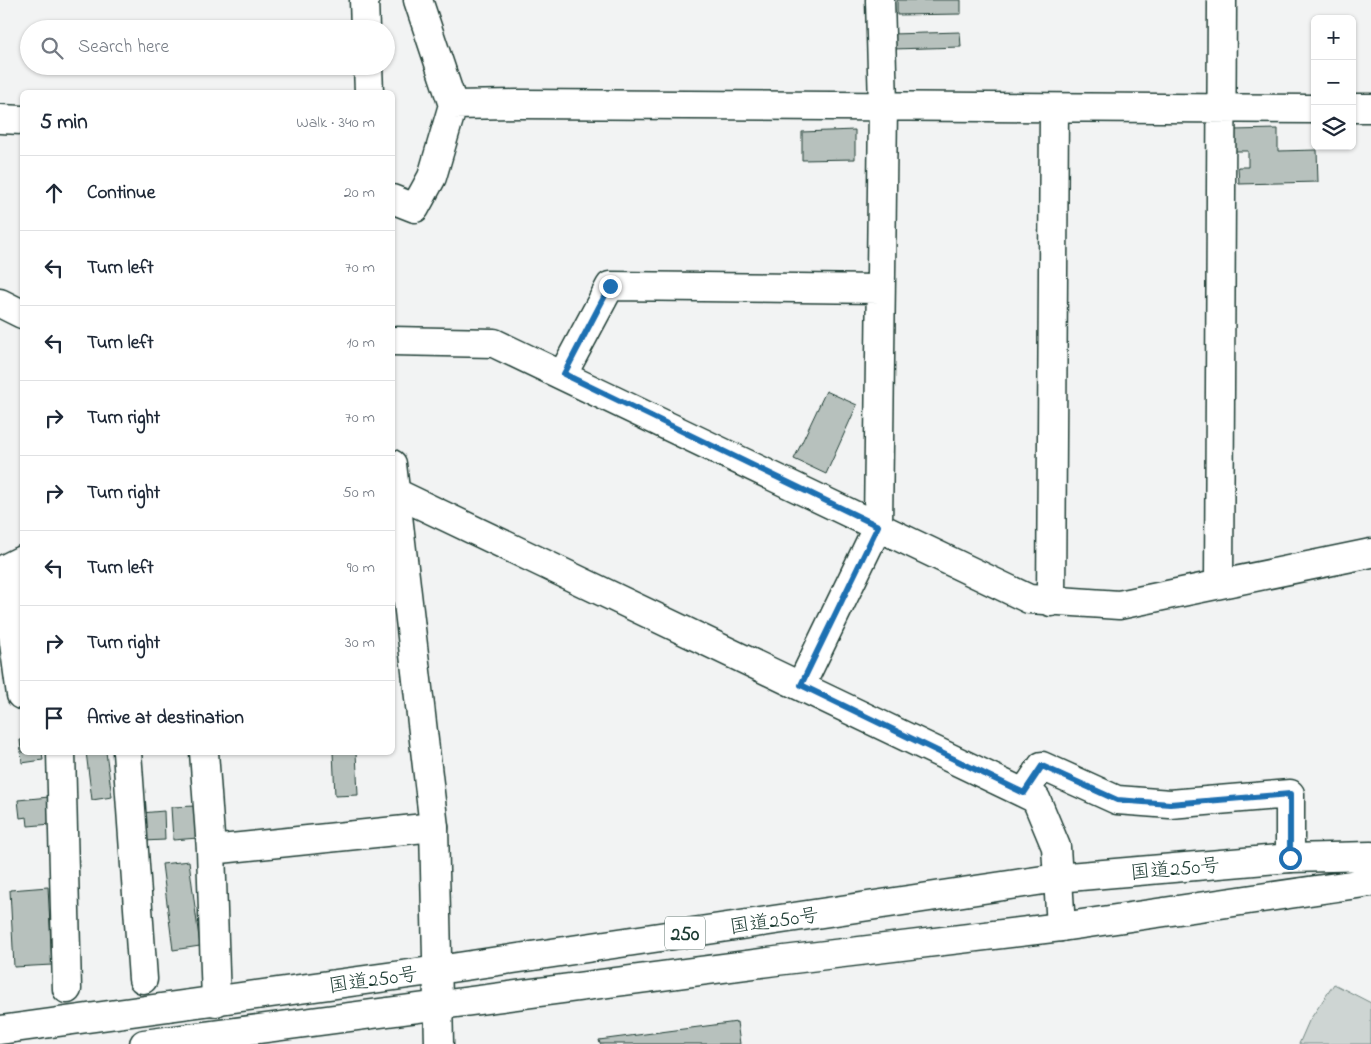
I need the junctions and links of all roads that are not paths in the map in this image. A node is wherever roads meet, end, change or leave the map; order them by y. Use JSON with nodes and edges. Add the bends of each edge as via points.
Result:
{"nodes":[{"id":1,"x":364,"y":0,"type":"edge"},
{"id":2,"x":418,"y":0,"type":"edge"},
{"id":3,"x":880,"y":0,"type":"edge"},
{"id":4,"x":1222,"y":0,"type":"edge"},
{"id":5,"x":365,"y":20,"type":"edge"},
{"id":6,"x":368,"y":75,"type":"edge"},
{"id":7,"x":369,"y":90,"type":"edge"},
{"id":8,"x":453,"y":105,"type":"junction"},
{"id":9,"x":883,"y":105,"type":"junction"},
{"id":10,"x":1054,"y":108,"type":"junction"},
{"id":11,"x":1356,"y":108,"type":"edge"},
{"id":12,"x":1371,"y":108,"type":"edge"},
{"id":13,"x":1311,"y":109,"type":"edge"},
{"id":14,"x":1221,"y":110,"type":"junction"},
{"id":15,"x":0,"y":119,"type":"edge"},
{"id":16,"x":20,"y":120,"type":"edge"},
{"id":17,"x":395,"y":200,"type":"edge"},
{"id":18,"x":880,"y":289,"type":"junction"},
{"id":19,"x":0,"y":303,"type":"edge"},
{"id":20,"x":20,"y":313,"type":"edge"},
{"id":21,"x":395,"y":341,"type":"edge"},
{"id":22,"x":564,"y":374,"type":"junction"},
{"id":23,"x":395,"y":492,"type":"edge"},
{"id":24,"x":395,"y":500,"type":"edge"},
{"id":25,"x":878,"y":526,"type":"junction"},
{"id":26,"x":1371,"y":553,"type":"edge"},
{"id":27,"x":20,"y":561,"type":"edge"},
{"id":28,"x":1219,"y":583,"type":"junction"},
{"id":29,"x":1051,"y":602,"type":"junction"},
{"id":30,"x":801,"y":685,"type":"junction"},
{"id":31,"x":15,"y":695,"type":"edge"},
{"id":32,"x":61,"y":755,"type":"edge"},
{"id":33,"x":127,"y":755,"type":"edge"},
{"id":34,"x":204,"y":755,"type":"edge"},
{"id":35,"x":1024,"y":793,"type":"junction"},
{"id":36,"x":434,"y":827,"type":"junction"},
{"id":37,"x":211,"y":850,"type":"junction"},
{"id":38,"x":1371,"y":856,"type":"edge"},
{"id":39,"x":1290,"y":858,"type":"junction"},
{"id":40,"x":1057,"y":878,"type":"junction"},
{"id":41,"x":1371,"y":882,"type":"edge"},
{"id":42,"x":1061,"y":927,"type":"junction"},
{"id":43,"x":438,"y":970,"type":"junction"},
{"id":44,"x":143,"y":979,"type":"dead end"},
{"id":45,"x":67,"y":989,"type":"dead end"},
{"id":46,"x":216,"y":1002,"type":"junction"},
{"id":47,"x":438,"y":1006,"type":"junction"},
{"id":48,"x":0,"y":1030,"type":"edge"},
{"id":49,"x":144,"y":1044,"type":"edge"},
{"id":50,"x":439,"y":1044,"type":"edge"}],
"edges":[{"from":1,"to":5,"type":"main road"},
{"from":2,"to":8,"type":"main road"},
{"from":3,"to":9,"type":"main road"},
{"from":4,"to":14,"type":"main road"},
{"from":6,"to":7,"type":"main road"},
{"from":8,"to":9,"type":"main road"},
{"from":8,"to":17,"type":"main road","via":[[432,177],[415,208]]},
{"from":9,"to":10,"type":"main road"},
{"from":9,"to":18,"type":"main road"},
{"from":10,"to":14,"type":"main road"},
{"from":10,"to":29,"type":"main road"},
{"from":11,"to":12,"type":"main road"},
{"from":13,"to":14,"type":"main road"},
{"from":14,"to":28,"type":"main road"},
{"from":15,"to":16,"type":"main road"},
{"from":18,"to":22,"type":"main road","via":[[610,286]]},
{"from":18,"to":25,"type":"main road"},
{"from":19,"to":20,"type":"main road"},
{"from":21,"to":22,"type":"main road","via":[[494,343]]},
{"from":22,"to":25,"type":"main road"},
{"from":23,"to":30,"type":"main road"},
{"from":24,"to":36,"type":"main road"},
{"from":25,"to":29,"type":"main road","via":[[1029,599]]},
{"from":25,"to":30,"type":"main road"},
{"from":26,"to":28,"type":"main road"},
{"from":27,"to":31,"type":"main road","via":[[4,569]]},
{"from":28,"to":29,"type":"main road","via":[[1119,605]]},
{"from":30,"to":35,"type":"main road"},
{"from":32,"to":45,"type":"main road"},
{"from":33,"to":44,"type":"main road"},
{"from":34,"to":37,"type":"main road"},
{"from":35,"to":39,"type":"main road","via":[[1042,766],[1117,800],[1170,804],[1290,794]]},
{"from":35,"to":40,"type":"main road","via":[[1036,799],[1056,847]]},
{"from":36,"to":37,"type":"main road"},
{"from":36,"to":43,"type":"main road"},
{"from":37,"to":46,"type":"main road"},
{"from":38,"to":39,"type":"main road","name":"国道250号","number":"250"},
{"from":39,"to":40,"type":"main road","name":"国道250号","number":"250"},
{"from":40,"to":42,"type":"main road"},
{"from":40,"to":43,"type":"main road","name":"国道250号","number":"250"},
{"from":41,"to":42,"type":"main road","name":"国道250号","number":"250"},
{"from":42,"to":47,"type":"main road","name":"国道250号","number":"250"},
{"from":43,"to":46,"type":"main road","name":"国道250号","number":"250"},
{"from":43,"to":47,"type":"main road"},
{"from":46,"to":48,"type":"main road","name":"国道250号","number":"250"},
{"from":47,"to":49,"type":"main road","name":"国道250号","number":"250"},
{"from":47,"to":50,"type":"main road"}]}
